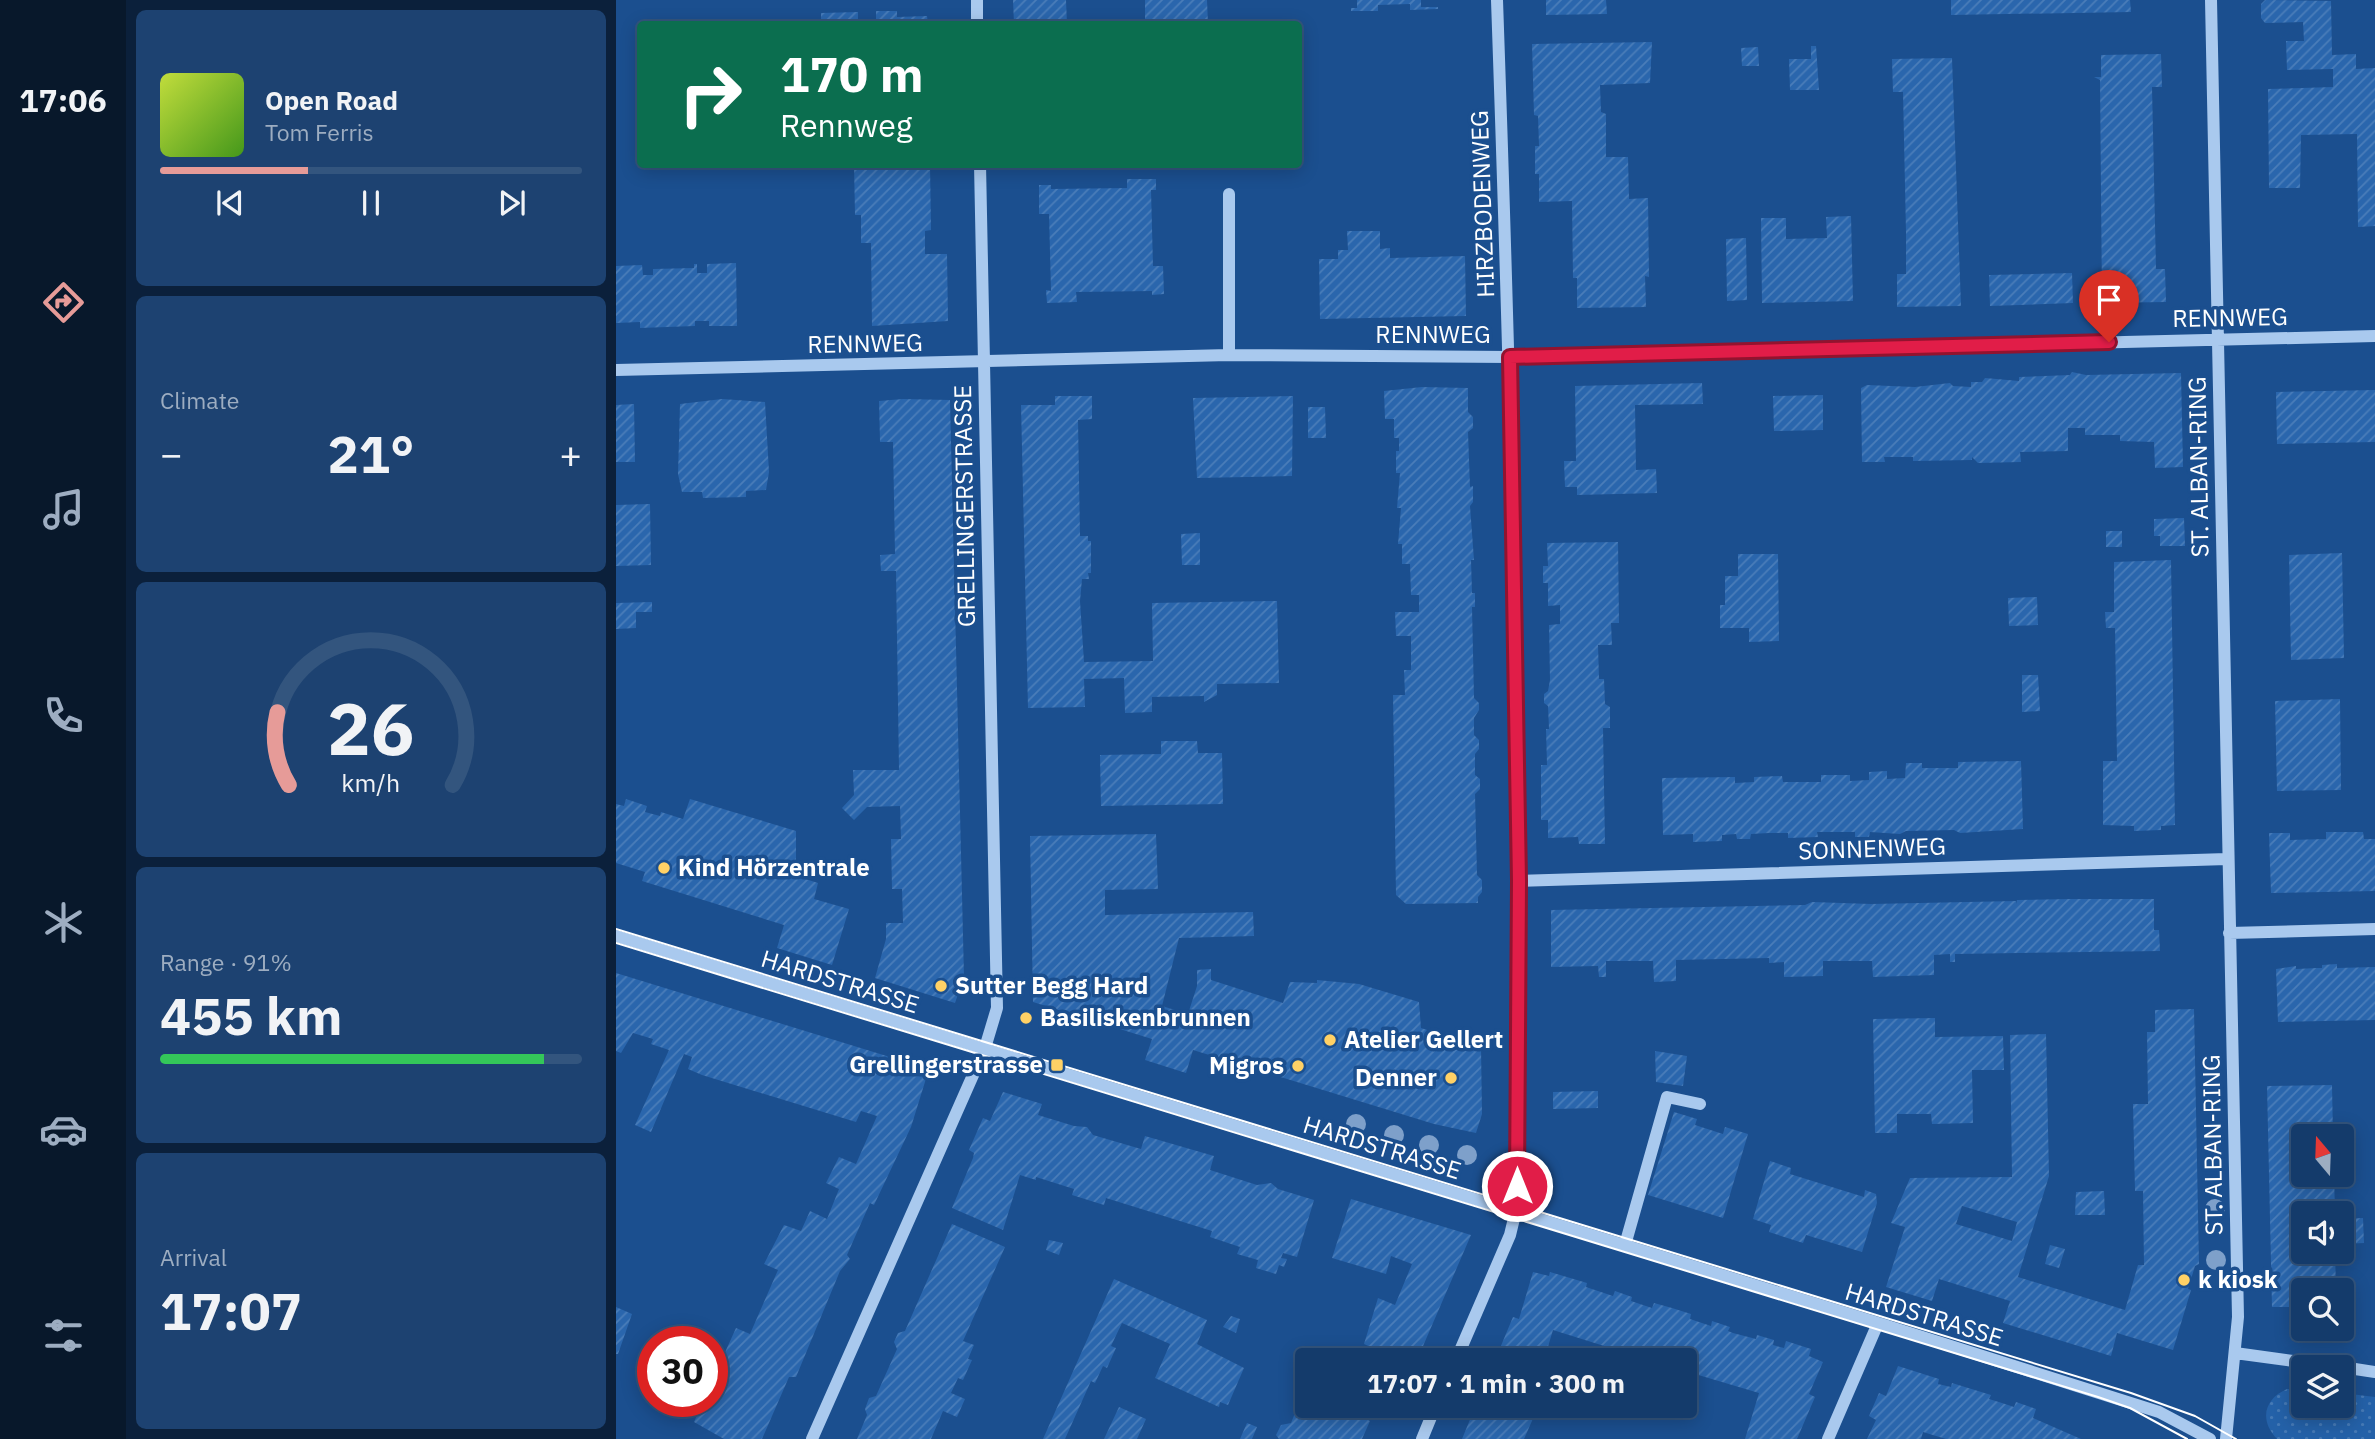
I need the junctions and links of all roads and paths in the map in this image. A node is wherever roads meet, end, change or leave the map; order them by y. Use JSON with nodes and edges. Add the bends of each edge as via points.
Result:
{"nodes":[{"id":1,"x":977,"y":0,"type":"edge"},
{"id":2,"x":1497,"y":0,"type":"edge"},
{"id":3,"x":2211,"y":0,"type":"edge"},
{"id":4,"x":977,"y":21,"type":"edge"},
{"id":5,"x":980,"y":168,"type":"edge"},
{"id":6,"x":1228,"y":194,"type":"dead end"},
{"id":7,"x":2375,"y":336,"type":"edge"},
{"id":8,"x":2218,"y":340,"type":"junction"},
{"id":9,"x":1229,"y":355,"type":"junction"},
{"id":10,"x":1510,"y":357,"type":"junction"},
{"id":11,"x":983,"y":363,"type":"junction"},
{"id":12,"x":616,"y":370,"type":"edge"},
{"id":13,"x":2227,"y":859,"type":"junction"},
{"id":14,"x":1519,"y":881,"type":"junction"},
{"id":15,"x":2375,"y":929,"type":"edge"},
{"id":16,"x":2229,"y":933,"type":"junction"},
{"id":17,"x":616,"y":936,"type":"edge"},
{"id":18,"x":985,"y":1048,"type":"junction"},
{"id":19,"x":1700,"y":1104,"type":"dead end"},
{"id":20,"x":1516,"y":1212,"type":"junction"},
{"id":21,"x":1625,"y":1245,"type":"junction"},
{"id":22,"x":1878,"y":1323,"type":"junction"},
{"id":23,"x":1461,"y":1348,"type":"edge"},
{"id":24,"x":2235,"y":1353,"type":"junction"},
{"id":25,"x":2291,"y":1361,"type":"edge"},
{"id":26,"x":2354,"y":1369,"type":"edge"},
{"id":27,"x":2375,"y":1372,"type":"edge"},
{"id":28,"x":1431,"y":1418,"type":"edge"},
{"id":29,"x":812,"y":1439,"type":"edge"},
{"id":30,"x":1422,"y":1439,"type":"edge"},
{"id":31,"x":1828,"y":1439,"type":"edge"},
{"id":32,"x":2210,"y":1439,"type":"edge"},
{"id":33,"x":2226,"y":1439,"type":"edge"}],
"edges":[{"from":1,"to":4,"type":"street"},
{"from":2,"to":10,"type":"street","name":"HIRZBODENWEG"},
{"from":3,"to":8,"type":"street","name":"ST. ALBAN-RING"},
{"from":5,"to":11,"type":"street","name":"GRELLINGERSTRASSE"},
{"from":6,"to":9,"type":"street"},
{"from":7,"to":8,"type":"street","name":"RENNWEG"},
{"from":8,"to":10,"type":"street","name":"RENNWEG"},
{"from":8,"to":13,"type":"street","name":"ST. ALBAN-RING"},
{"from":9,"to":10,"type":"street","name":"RENNWEG"},
{"from":9,"to":11,"type":"street","name":"RENNWEG"},
{"from":10,"to":14,"type":"street","name":"HIRZBODENWEG"},
{"from":11,"to":12,"type":"street","name":"RENNWEG"},
{"from":11,"to":18,"type":"street","name":"GRELLINGERSTRASSE","via":[[997,1008]]},
{"from":13,"to":14,"type":"street","name":"SONNENWEG"},
{"from":13,"to":16,"type":"street","name":"ST. ALBAN-RING"},
{"from":14,"to":20,"type":"street","name":"HIRZBODENWEG"},
{"from":15,"to":16,"type":"street"},
{"from":16,"to":24,"type":"street","name":"ST. ALBAN-RING","via":[[2238,1317]]},
{"from":17,"to":18,"type":"street","name":"HARDSTRASSE"},
{"from":18,"to":20,"type":"street","name":"HARDSTRASSE"},
{"from":18,"to":29,"type":"street","name":"GRELLINGERSTRASSE"},
{"from":19,"to":21,"type":"street","via":[[1667,1097]]},
{"from":20,"to":21,"type":"street","name":"HARDSTRASSE"},
{"from":20,"to":23,"type":"street","name":"HIRZBODENWEG"},
{"from":21,"to":22,"type":"street","name":"HARDSTRASSE"},
{"from":22,"to":31,"type":"street"},
{"from":22,"to":32,"type":"street","name":"HARDSTRASSE","via":[[2158,1412]]},
{"from":24,"to":25,"type":"street"},
{"from":24,"to":33,"type":"street","name":"ST. ALBAN-RING"},
{"from":26,"to":27,"type":"street"},
{"from":28,"to":30,"type":"street"}]}
